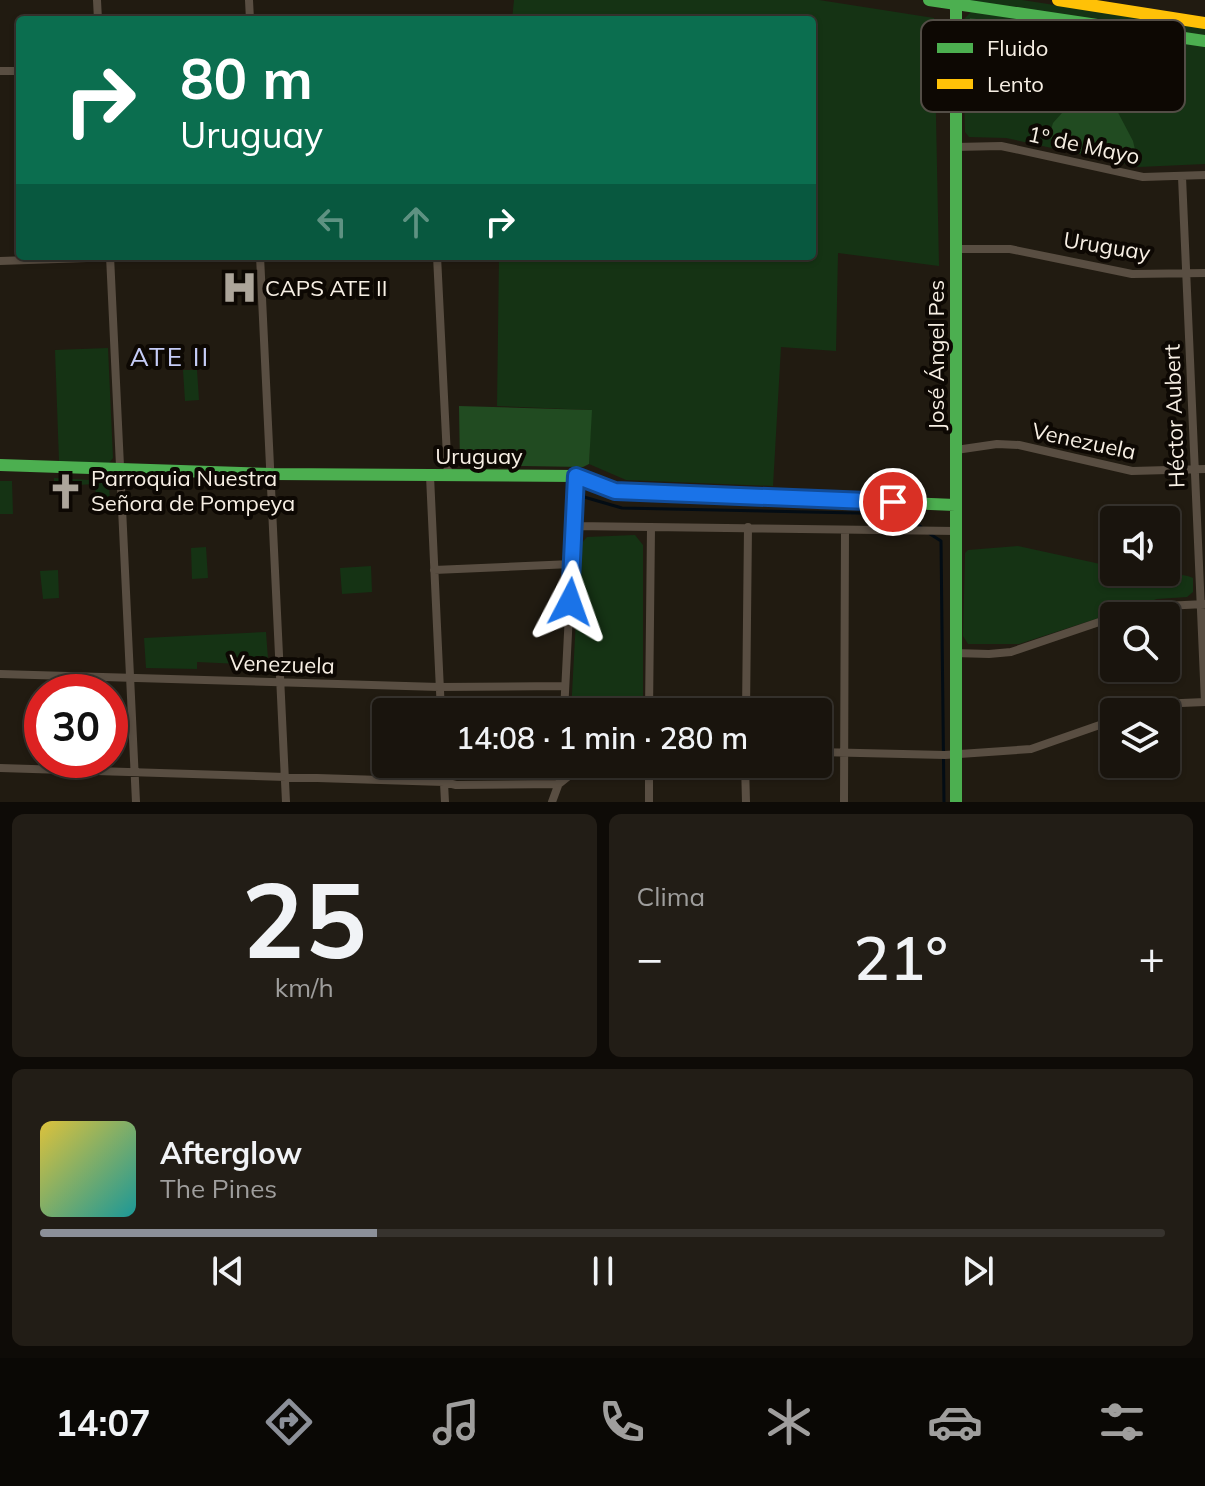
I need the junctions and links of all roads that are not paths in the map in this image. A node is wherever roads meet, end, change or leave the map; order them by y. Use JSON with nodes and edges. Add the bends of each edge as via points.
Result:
{"nodes":[{"id":1,"x":929,"y":0,"type":"edge"},
{"id":2,"x":1058,"y":0,"type":"edge"},
{"id":3,"x":956,"y":4,"type":"junction"},
{"id":4,"x":956,"y":20,"type":"edge"},
{"id":5,"x":1064,"y":20,"type":"edge"},
{"id":6,"x":1205,"y":23,"type":"edge"},
{"id":7,"x":1185,"y":38,"type":"edge"},
{"id":8,"x":1205,"y":41,"type":"edge"},
{"id":9,"x":955,"y":112,"type":"edge"},
{"id":10,"x":955,"y":147,"type":"junction"},
{"id":11,"x":1205,"y":175,"type":"edge"},
{"id":12,"x":1182,"y":177,"type":"junction"},
{"id":13,"x":956,"y":249,"type":"junction"},
{"id":14,"x":22,"y":260,"type":"edge"},
{"id":15,"x":110,"y":260,"type":"edge"},
{"id":16,"x":260,"y":260,"type":"edge"},
{"id":17,"x":437,"y":260,"type":"edge"},
{"id":18,"x":0,"y":261,"type":"edge"},
{"id":19,"x":1186,"y":273,"type":"junction"},
{"id":20,"x":1205,"y":273,"type":"edge"},
{"id":21,"x":956,"y":450,"type":"junction"},
{"id":22,"x":0,"y":465,"type":"edge"},
{"id":23,"x":1205,"y":469,"type":"edge"},
{"id":24,"x":121,"y":470,"type":"junction"},
{"id":25,"x":1194,"y":470,"type":"junction"},
{"id":26,"x":271,"y":474,"type":"junction"},
{"id":27,"x":430,"y":476,"type":"junction"},
{"id":28,"x":576,"y":476,"type":"junction"},
{"id":29,"x":448,"y":477,"type":"junction"},
{"id":30,"x":955,"y":505,"type":"junction"},
{"id":31,"x":574,"y":526,"type":"junction"},
{"id":32,"x":748,"y":527,"type":"junction"},
{"id":33,"x":651,"y":528,"type":"junction"},
{"id":34,"x":845,"y":530,"type":"junction"},
{"id":35,"x":956,"y":531,"type":"junction"},
{"id":36,"x":572,"y":564,"type":"junction"},
{"id":37,"x":434,"y":570,"type":"junction"},
{"id":38,"x":1202,"y":604,"type":"edge"},
{"id":39,"x":1180,"y":605,"type":"edge"},
{"id":40,"x":1100,"y":622,"type":"edge"},
{"id":41,"x":954,"y":653,"type":"junction"},
{"id":42,"x":0,"y":674,"type":"edge"},
{"id":43,"x":131,"y":677,"type":"junction"},
{"id":44,"x":280,"y":682,"type":"junction"},
{"id":45,"x":564,"y":686,"type":"junction"},
{"id":46,"x":439,"y":687,"type":"junction"},
{"id":47,"x":440,"y":698,"type":"edge"},
{"id":48,"x":564,"y":698,"type":"edge"},
{"id":49,"x":649,"y":698,"type":"edge"},
{"id":50,"x":746,"y":698,"type":"edge"},
{"id":51,"x":1205,"y":702,"type":"edge"},
{"id":52,"x":1180,"y":703,"type":"edge"},
{"id":53,"x":1100,"y":725,"type":"edge"},
{"id":54,"x":832,"y":752,"type":"edge"},
{"id":55,"x":844,"y":752,"type":"junction"},
{"id":56,"x":956,"y":753,"type":"junction"},
{"id":57,"x":0,"y":768,"type":"edge"},
{"id":58,"x":135,"y":772,"type":"junction"},
{"id":59,"x":285,"y":778,"type":"junction"},
{"id":60,"x":444,"y":778,"type":"edge"},
{"id":61,"x":561,"y":778,"type":"edge"},
{"id":62,"x":566,"y":778,"type":"edge"},
{"id":63,"x":649,"y":778,"type":"edge"},
{"id":64,"x":745,"y":778,"type":"edge"},
{"id":65,"x":444,"y":782,"type":"junction"},
{"id":66,"x":559,"y":784,"type":"junction"},
{"id":67,"x":136,"y":802,"type":"edge"},
{"id":68,"x":286,"y":802,"type":"edge"},
{"id":69,"x":445,"y":802,"type":"edge"},
{"id":70,"x":552,"y":802,"type":"edge"},
{"id":71,"x":649,"y":802,"type":"edge"},
{"id":72,"x":746,"y":802,"type":"edge"},
{"id":73,"x":844,"y":802,"type":"edge"},
{"id":74,"x":956,"y":802,"type":"edge"}],
"edges":[{"from":1,"to":3,"type":"street"},
{"from":2,"to":6,"type":"street"},
{"from":3,"to":4,"type":"street","name":"José Ángel Pes"},
{"from":3,"to":5,"type":"street"},
{"from":7,"to":8,"type":"street"},
{"from":9,"to":10,"type":"street","name":"José Ángel Pes"},
{"from":10,"to":12,"type":"street","name":"1º de Mayo","via":[[1001,146],[1121,174]]},
{"from":10,"to":13,"type":"street","name":"José Ángel Pes"},
{"from":11,"to":12,"type":"street","name":"1º de Mayo"},
{"from":12,"to":19,"type":"street","name":"Héctor Aubert"},
{"from":13,"to":19,"type":"street","name":"Uruguay","via":[[1010,249],[1132,274]]},
{"from":13,"to":21,"type":"street","name":"José Ángel Pes"},
{"from":14,"to":18,"type":"street"},
{"from":15,"to":24,"type":"street"},
{"from":16,"to":26,"type":"street"},
{"from":17,"to":29,"type":"street"},
{"from":19,"to":20,"type":"street","name":"Uruguay"},
{"from":19,"to":25,"type":"street","name":"Héctor Aubert"},
{"from":21,"to":25,"type":"street","name":"Venezuela","via":[[1019,445],[1132,471]]},
{"from":21,"to":30,"type":"street","name":"José Ángel Pes"},
{"from":22,"to":24,"type":"street","name":"Uruguay"},
{"from":23,"to":25,"type":"street","name":"Venezuela"},
{"from":24,"to":26,"type":"street","name":"Uruguay"},
{"from":24,"to":43,"type":"street"},
{"from":25,"to":38,"type":"street","name":"Héctor Aubert"},
{"from":26,"to":27,"type":"street","name":"Uruguay"},
{"from":26,"to":44,"type":"street"},
{"from":27,"to":29,"type":"street","name":"Uruguay"},
{"from":27,"to":37,"type":"street"},
{"from":28,"to":29,"type":"street","name":"Uruguay"},
{"from":28,"to":30,"type":"street","name":"Uruguay","via":[[615,491]]},
{"from":28,"to":31,"type":"street"},
{"from":30,"to":35,"type":"street","name":"José Ángel Pes"},
{"from":31,"to":33,"type":"street"},
{"from":31,"to":36,"type":"street"},
{"from":32,"to":33,"type":"street"},
{"from":32,"to":34,"type":"street"},
{"from":32,"to":50,"type":"street"},
{"from":33,"to":49,"type":"street"},
{"from":34,"to":35,"type":"street"},
{"from":34,"to":55,"type":"street"},
{"from":35,"to":41,"type":"street","name":"José Ángel Pes"},
{"from":36,"to":37,"type":"street"},
{"from":36,"to":45,"type":"street"},
{"from":37,"to":46,"type":"street"},
{"from":38,"to":39,"type":"street"},
{"from":38,"to":51,"type":"street","name":"Héctor Aubert"},
{"from":40,"to":41,"type":"street","via":[[1011,652]]},
{"from":41,"to":56,"type":"street","name":"José Ángel Pes"},
{"from":42,"to":43,"type":"street","name":"Venezuela"},
{"from":43,"to":44,"type":"street","name":"Venezuela"},
{"from":43,"to":58,"type":"street"},
{"from":44,"to":46,"type":"street","name":"Venezuela"},
{"from":44,"to":59,"type":"street"},
{"from":45,"to":46,"type":"street","name":"Venezuela"},
{"from":45,"to":48,"type":"street"},
{"from":46,"to":47,"type":"street"},
{"from":51,"to":52,"type":"street"},
{"from":53,"to":56,"type":"street","via":[[1031,749]]},
{"from":54,"to":55,"type":"street"},
{"from":55,"to":56,"type":"street"},
{"from":55,"to":73,"type":"street"},
{"from":56,"to":74,"type":"street","name":"José Ángel Pes"},
{"from":57,"to":58,"type":"street"},
{"from":58,"to":59,"type":"street"},
{"from":58,"to":67,"type":"street"},
{"from":59,"to":65,"type":"street"},
{"from":59,"to":68,"type":"street"},
{"from":60,"to":65,"type":"street"},
{"from":61,"to":66,"type":"street"},
{"from":62,"to":66,"type":"street"},
{"from":63,"to":71,"type":"street"},
{"from":64,"to":72,"type":"street"},
{"from":65,"to":66,"type":"street"},
{"from":65,"to":69,"type":"street"},
{"from":66,"to":70,"type":"street"}]}
